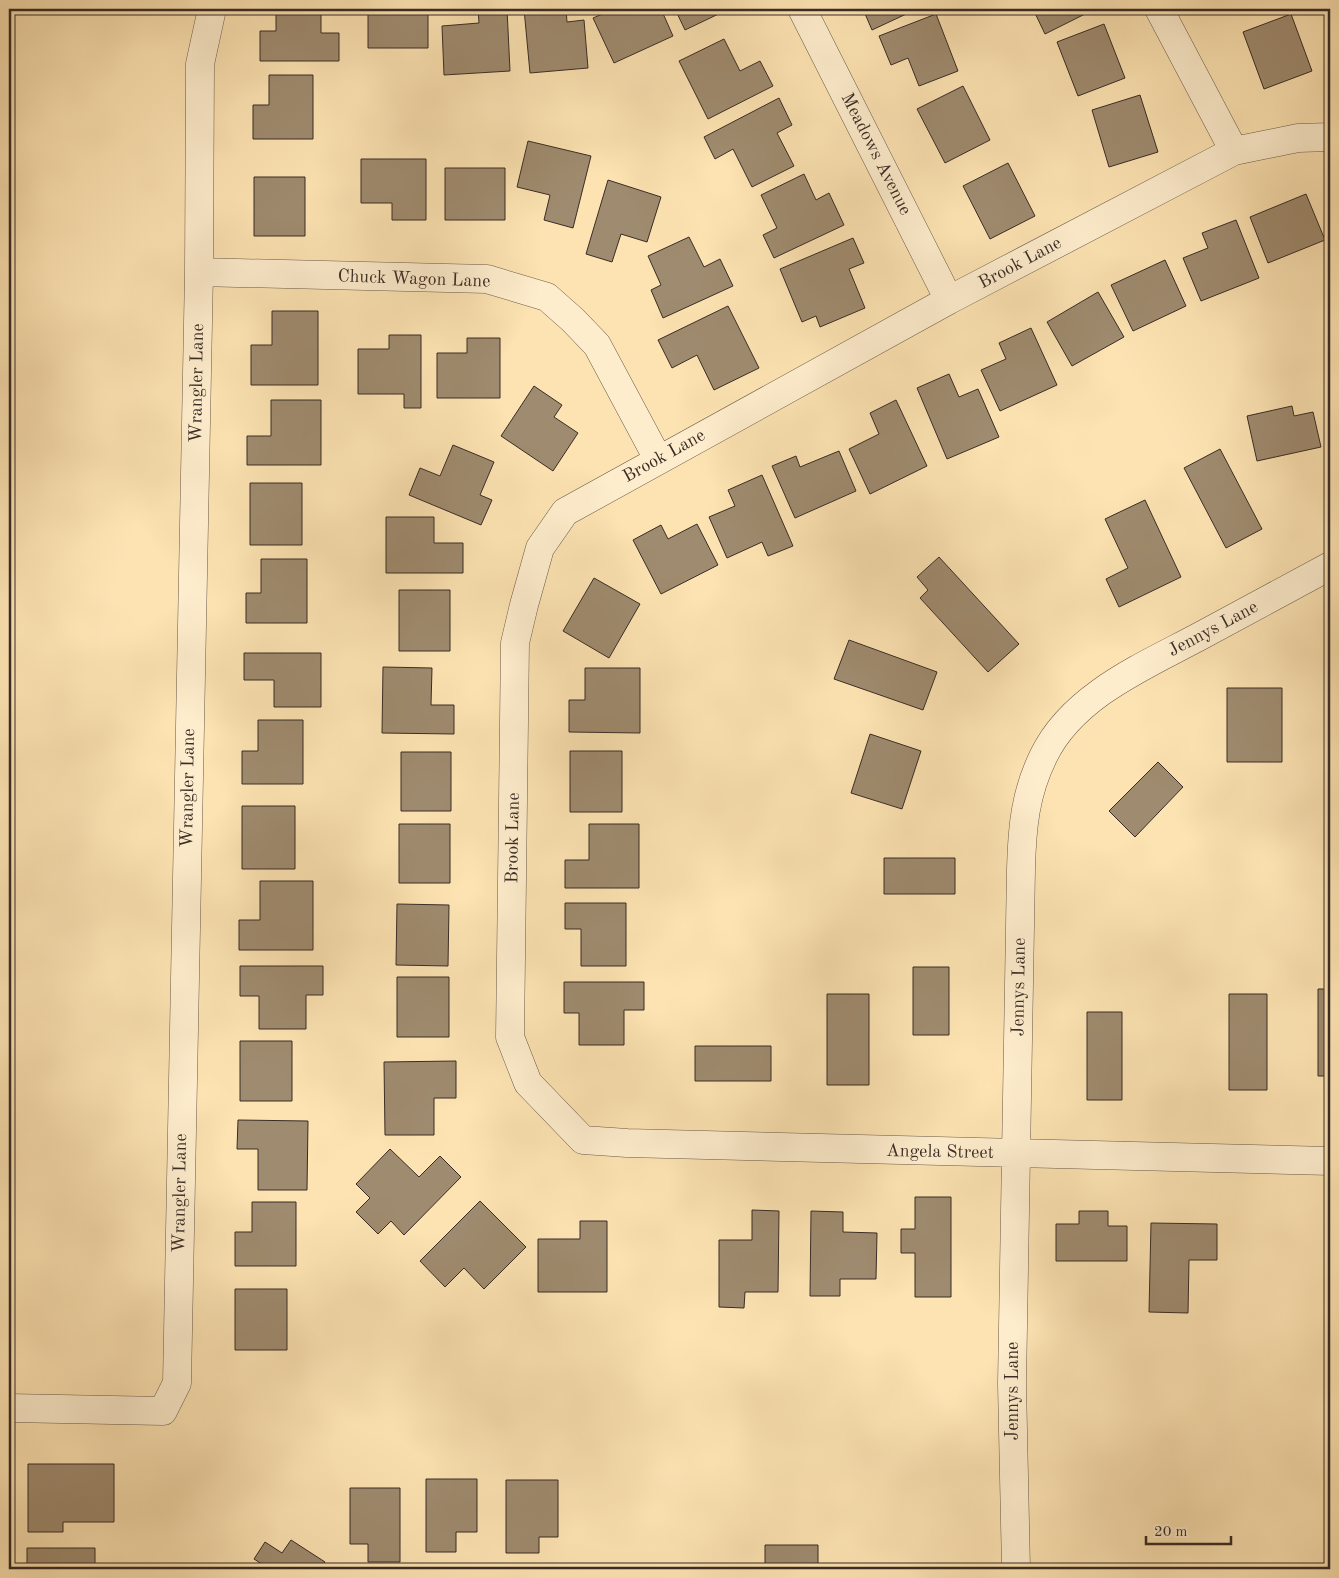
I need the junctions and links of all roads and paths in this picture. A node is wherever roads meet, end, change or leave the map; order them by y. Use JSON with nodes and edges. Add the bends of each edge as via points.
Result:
{"nodes":[{"id":1,"x":212,"y":9,"type":"edge"},
{"id":2,"x":802,"y":9,"type":"edge"},
{"id":3,"x":1159,"y":9,"type":"edge"},
{"id":4,"x":1330,"y":137,"type":"edge"},
{"id":5,"x":1234,"y":151,"type":"junction"},
{"id":6,"x":199,"y":272,"type":"junction"},
{"id":7,"x":949,"y":300,"type":"junction"},
{"id":8,"x":658,"y":459,"type":"junction"},
{"id":9,"x":1330,"y":566,"type":"edge"},
{"id":10,"x":559,"y":1116,"type":"joint"},
{"id":11,"x":1017,"y":1153,"type":"junction"},
{"id":12,"x":1330,"y":1161,"type":"edge"},
{"id":13,"x":9,"y":1408,"type":"edge"},
{"id":14,"x":1016,"y":1569,"type":"edge"}],
"edges":[{"from":1,"to":6,"type":"street","name":"Wrangler Lane","via":[[200,64]]},
{"from":2,"to":7,"type":"street","name":"Meadows Avenue"},
{"from":3,"to":5,"type":"street"},
{"from":4,"to":5,"type":"street","name":"Brook Lane","via":[[1298,138]]},
{"from":5,"to":7,"type":"street","name":"Brook Lane"},
{"from":6,"to":8,"type":"street","name":"Chuck Wagon Lane","via":[[486,279],[548,296],[597,345]]},
{"from":6,"to":13,"type":"street","name":"Wrangler Lane","via":[[177,1383],[163,1411]]},
{"from":7,"to":8,"type":"street","name":"Brook Lane"},
{"from":8,"to":10,"type":"street","name":"Brook Lane","via":[[565,512],[540,548],[515,643],[510,1037],[528,1083]]},
{"from":9,"to":11,"type":"street","name":"Jennys Lane","via":[[1109,685],[1068,721],[1044,754],[1029,792],[1022,830]]},
{"from":10,"to":11,"type":"street","name":"Angela Street","via":[[583,1140]]},
{"from":11,"to":12,"type":"street","name":"Angela Street"},
{"from":11,"to":14,"type":"street","name":"Jennys Lane","via":[[1012,1384]]}]}
